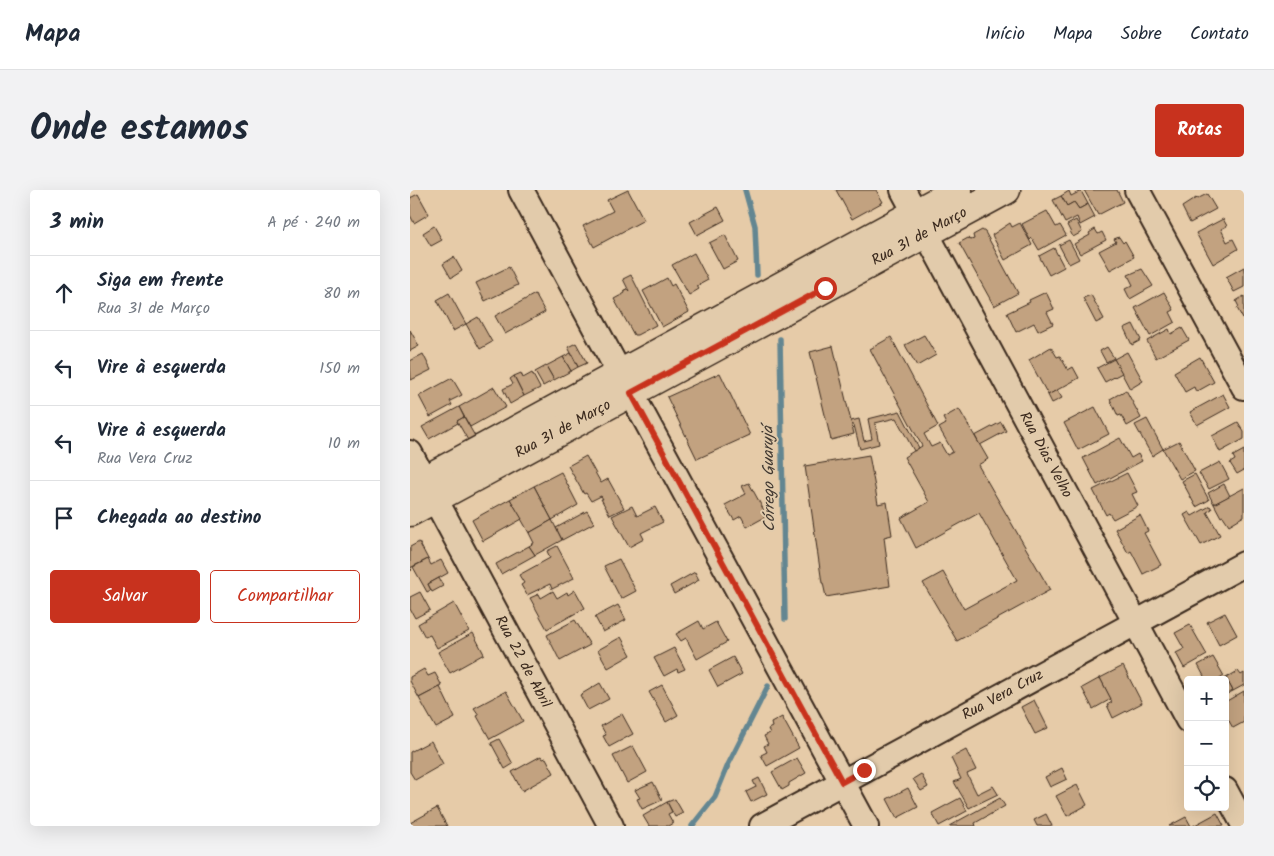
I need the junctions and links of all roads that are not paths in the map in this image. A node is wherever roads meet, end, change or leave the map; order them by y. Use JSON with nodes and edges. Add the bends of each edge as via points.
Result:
{"nodes":[{"id":1,"x":521,"y":190,"type":"edge"},
{"id":2,"x":958,"y":190,"type":"edge"},
{"id":3,"x":1006,"y":190,"type":"edge"},
{"id":4,"x":1137,"y":190,"type":"edge"},
{"id":5,"x":915,"y":212,"type":"edge"},
{"id":6,"x":626,"y":383,"type":"junction"},
{"id":7,"x":1244,"y":388,"type":"edge"},
{"id":8,"x":410,"y":453,"type":"edge"},
{"id":9,"x":423,"y":489,"type":"edge"},
{"id":10,"x":410,"y":512,"type":"edge"},
{"id":11,"x":1244,"y":564,"type":"edge"},
{"id":12,"x":1135,"y":623,"type":"junction"},
{"id":13,"x":1184,"y":713,"type":"edge"},
{"id":14,"x":842,"y":782,"type":"junction"},
{"id":15,"x":1229,"y":797,"type":"edge"},
{"id":16,"x":1244,"y":825,"type":"edge"},
{"id":17,"x":611,"y":826,"type":"edge"},
{"id":18,"x":762,"y":826,"type":"edge"},
{"id":19,"x":866,"y":826,"type":"edge"}],
"edges":[{"from":1,"to":6,"type":"street"},
{"from":2,"to":5,"type":"main road","name":"Rua 31 de Março"},
{"from":3,"to":5,"type":"main road","name":"Rua 31 de Março"},
{"from":4,"to":7,"type":"street"},
{"from":5,"to":6,"type":"main road","name":"Rua 31 de Março"},
{"from":5,"to":12,"type":"street","name":"Rua Dias Velho"},
{"from":6,"to":9,"type":"main road","name":"Rua 31 de Março"},
{"from":6,"to":14,"type":"street"},
{"from":8,"to":9,"type":"street","name":"Rua 22 de Abril"},
{"from":9,"to":10,"type":"main road","name":"Rua 31 de Março"},
{"from":9,"to":17,"type":"street","name":"Rua 22 de Abril"},
{"from":11,"to":12,"type":"street","name":"Rua Vera Cruz"},
{"from":12,"to":13,"type":"street","name":"Rua Dias Velho"},
{"from":12,"to":14,"type":"street","name":"Rua Vera Cruz"},
{"from":14,"to":18,"type":"street","name":"Rua Vera Cruz"},
{"from":14,"to":19,"type":"street"},
{"from":15,"to":16,"type":"street"}]}
